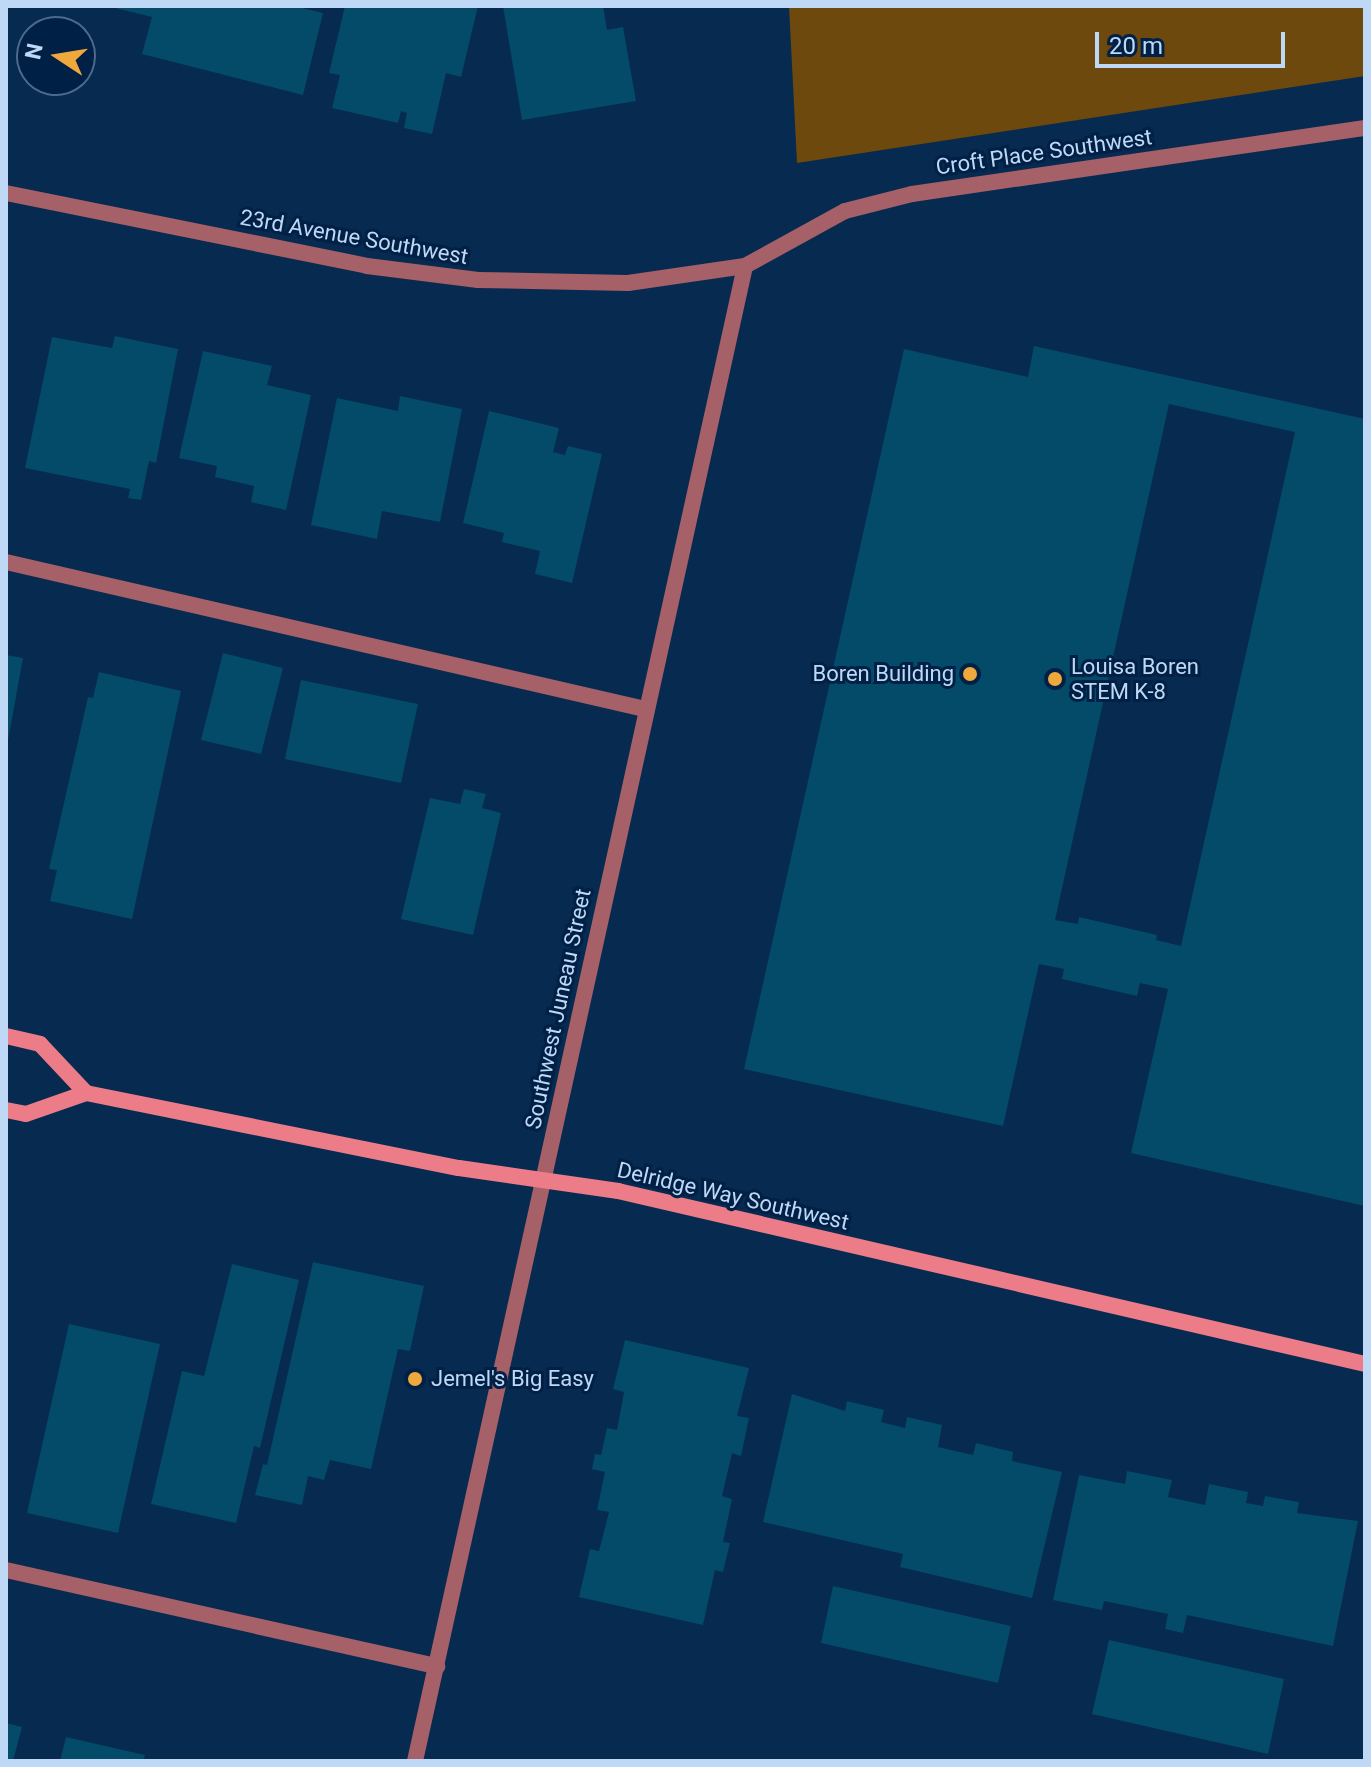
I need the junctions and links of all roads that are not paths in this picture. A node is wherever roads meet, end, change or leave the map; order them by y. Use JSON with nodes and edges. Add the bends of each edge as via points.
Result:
{"nodes":[{"id":1,"x":1365,"y":128,"type":"edge"},
{"id":2,"x":6,"y":193,"type":"edge"},
{"id":3,"x":745,"y":266,"type":"junction"},
{"id":4,"x":6,"y":562,"type":"edge"},
{"id":5,"x":645,"y":709,"type":"junction"},
{"id":6,"x":6,"y":1036,"type":"edge"},
{"id":7,"x":86,"y":1093,"type":"junction"},
{"id":8,"x":6,"y":1110,"type":"edge"},
{"id":9,"x":546,"y":1182,"type":"junction"},
{"id":10,"x":1365,"y":1364,"type":"edge"},
{"id":11,"x":6,"y":1570,"type":"edge"},
{"id":12,"x":437,"y":1666,"type":"junction"},
{"id":13,"x":415,"y":1761,"type":"edge"}],
"edges":[{"from":1,"to":3,"type":"street","name":"Croft Place Southwest","via":[[912,194],[845,211]]},
{"from":2,"to":3,"type":"street","name":"23rd Avenue Southwest","via":[[367,266],[478,280],[628,283]]},
{"from":3,"to":5,"type":"street","name":"Southwest Juneau Street"},
{"from":4,"to":5,"type":"street"},
{"from":5,"to":9,"type":"street","name":"Southwest Juneau Street"},
{"from":6,"to":7,"type":"main road","via":[[40,1044]]},
{"from":7,"to":8,"type":"main road","via":[[26,1114]]},
{"from":7,"to":9,"type":"main road","name":"Delridge Way Southwest"},
{"from":9,"to":10,"type":"main road","name":"Delridge Way Southwest","via":[[618,1191]]},
{"from":9,"to":12,"type":"street","name":"Southwest Juneau Street"},
{"from":11,"to":12,"type":"street"},
{"from":12,"to":13,"type":"street","name":"Southwest Juneau Street"}]}
